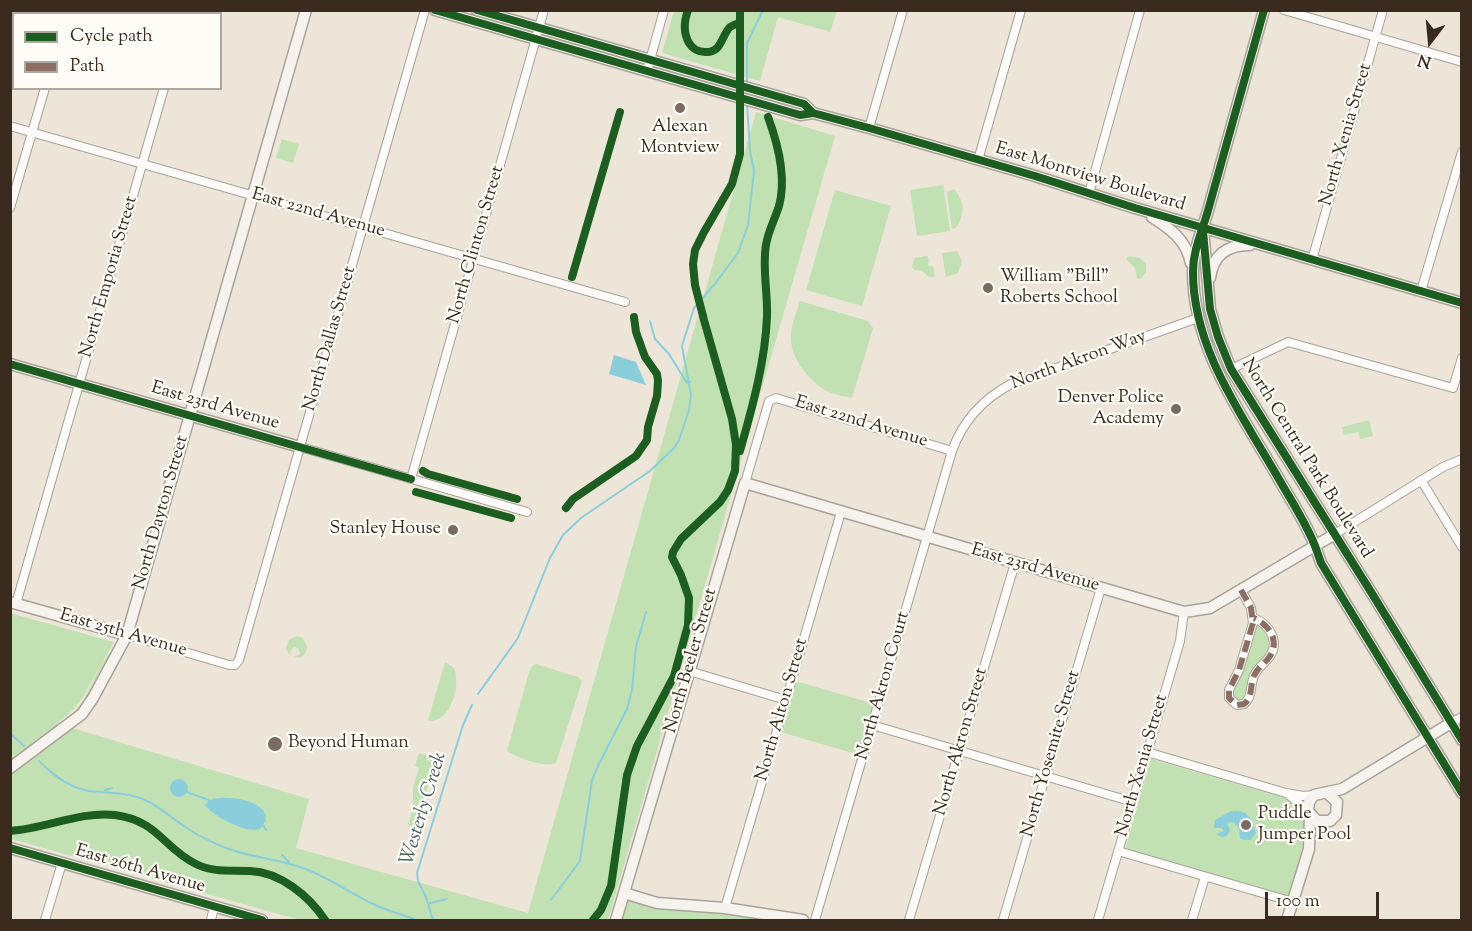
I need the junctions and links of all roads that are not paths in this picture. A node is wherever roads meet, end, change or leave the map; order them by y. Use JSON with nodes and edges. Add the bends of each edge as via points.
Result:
{"nodes":[{"id":1,"x":306,"y":10,"type":"edge"},
{"id":2,"x":425,"y":10,"type":"edge"},
{"id":3,"x":435,"y":10,"type":"edge"},
{"id":4,"x":477,"y":10,"type":"edge"},
{"id":5,"x":544,"y":10,"type":"edge"},
{"id":6,"x":664,"y":10,"type":"edge"},
{"id":7,"x":903,"y":10,"type":"edge"},
{"id":8,"x":1021,"y":10,"type":"edge"},
{"id":9,"x":1140,"y":10,"type":"edge"},
{"id":10,"x":1264,"y":10,"type":"edge"},
{"id":11,"x":1284,"y":10,"type":"edge"},
{"id":12,"x":1383,"y":10,"type":"edge"},
{"id":13,"x":537,"y":34,"type":"junction"},
{"id":14,"x":1376,"y":37,"type":"junction"},
{"id":15,"x":650,"y":60,"type":"junction"},
{"id":16,"x":1461,"y":62,"type":"edge"},
{"id":17,"x":647,"y":71,"type":"junction"},
{"id":18,"x":44,"y":90,"type":"edge"},
{"id":19,"x":163,"y":90,"type":"edge"},
{"id":20,"x":813,"y":113,"type":"junction"},
{"id":21,"x":10,"y":126,"type":"edge"},
{"id":22,"x":869,"y":128,"type":"junction"},
{"id":23,"x":32,"y":132,"type":"junction"},
{"id":24,"x":1461,"y":152,"type":"edge"},
{"id":25,"x":978,"y":160,"type":"junction"},
{"id":26,"x":142,"y":164,"type":"junction"},
{"id":27,"x":1089,"y":193,"type":"junction"},
{"id":28,"x":253,"y":196,"type":"junction"},
{"id":29,"x":10,"y":208,"type":"edge"},
{"id":30,"x":1142,"y":210,"type":"junction"},
{"id":31,"x":363,"y":228,"type":"junction"},
{"id":32,"x":1203,"y":228,"type":"junction"},
{"id":33,"x":1259,"y":244,"type":"junction"},
{"id":34,"x":473,"y":259,"type":"junction"},
{"id":35,"x":1312,"y":260,"type":"junction"},
{"id":36,"x":1193,"y":272,"type":"junction"},
{"id":37,"x":1421,"y":291,"type":"junction"},
{"id":38,"x":1208,"y":296,"type":"junction"},
{"id":39,"x":625,"y":302,"type":"dead end"},
{"id":40,"x":1461,"y":303,"type":"edge"},
{"id":41,"x":1198,"y":318,"type":"junction"},
{"id":42,"x":1461,"y":358,"type":"edge"},
{"id":43,"x":10,"y":364,"type":"edge"},
{"id":44,"x":1231,"y":369,"type":"junction"},
{"id":45,"x":79,"y":384,"type":"junction"},
{"id":46,"x":769,"y":402,"type":"joint"},
{"id":47,"x":190,"y":415,"type":"junction"},
{"id":48,"x":300,"y":447,"type":"junction"},
{"id":49,"x":952,"y":451,"type":"junction"},
{"id":50,"x":1461,"y":459,"type":"edge"},
{"id":51,"x":411,"y":479,"type":"junction"},
{"id":52,"x":1421,"y":480,"type":"junction"},
{"id":53,"x":745,"y":483,"type":"junction"},
{"id":54,"x":527,"y":512,"type":"dead end"},
{"id":55,"x":841,"y":512,"type":"junction"},
{"id":56,"x":1335,"y":534,"type":"junction"},
{"id":57,"x":927,"y":537,"type":"junction"},
{"id":58,"x":1315,"y":547,"type":"junction"},
{"id":59,"x":1461,"y":547,"type":"edge"},
{"id":60,"x":1015,"y":563,"type":"junction"},
{"id":61,"x":1101,"y":588,"type":"junction"},
{"id":62,"x":1241,"y":590,"type":"junction"},
{"id":63,"x":13,"y":603,"type":"edge"},
{"id":64,"x":1184,"y":612,"type":"junction"},
{"id":65,"x":1254,"y":618,"type":"junction"},
{"id":66,"x":127,"y":635,"type":"junction"},
{"id":67,"x":235,"y":665,"type":"joint"},
{"id":68,"x":689,"y":671,"type":"junction"},
{"id":69,"x":786,"y":700,"type":"junction"},
{"id":70,"x":1461,"y":717,"type":"edge"},
{"id":71,"x":1451,"y":723,"type":"junction"},
{"id":72,"x":872,"y":725,"type":"junction"},
{"id":73,"x":1427,"y":737,"type":"junction"},
{"id":74,"x":1461,"y":740,"type":"edge"},
{"id":75,"x":959,"y":751,"type":"junction"},
{"id":76,"x":1147,"y":752,"type":"junction"},
{"id":77,"x":10,"y":768,"type":"edge"},
{"id":78,"x":1046,"y":776,"type":"junction"},
{"id":79,"x":1358,"y":779,"type":"junction"},
{"id":80,"x":1286,"y":793,"type":"junction"},
{"id":81,"x":1327,"y":793,"type":"junction"},
{"id":82,"x":1461,"y":793,"type":"edge"},
{"id":83,"x":1314,"y":795,"type":"junction"},
{"id":84,"x":1132,"y":802,"type":"junction"},
{"id":85,"x":1338,"y":806,"type":"junction"},
{"id":86,"x":1309,"y":813,"type":"junction"},
{"id":87,"x":1325,"y":822,"type":"junction"},
{"id":88,"x":10,"y":848,"type":"edge"},
{"id":89,"x":1309,"y":849,"type":"junction"},
{"id":90,"x":1118,"y":851,"type":"junction"},
{"id":91,"x":62,"y":863,"type":"junction"},
{"id":92,"x":1205,"y":877,"type":"junction"},
{"id":93,"x":624,"y":893,"type":"junction"},
{"id":94,"x":1293,"y":902,"type":"junction"},
{"id":95,"x":214,"y":907,"type":"junction"},
{"id":96,"x":725,"y":908,"type":"junction"},
{"id":97,"x":45,"y":921,"type":"edge"},
{"id":98,"x":211,"y":921,"type":"edge"},
{"id":99,"x":262,"y":921,"type":"edge"},
{"id":100,"x":616,"y":921,"type":"edge"},
{"id":101,"x":803,"y":921,"type":"edge"},
{"id":102,"x":815,"y":921,"type":"edge"},
{"id":103,"x":909,"y":921,"type":"edge"},
{"id":104,"x":1003,"y":921,"type":"edge"},
{"id":105,"x":1098,"y":921,"type":"edge"},
{"id":106,"x":1192,"y":921,"type":"edge"},
{"id":107,"x":1287,"y":921,"type":"edge"}],
"edges":[{"from":1,"to":28,"type":"street","name":"North Dayton Street"},
{"from":2,"to":31,"type":"street","name":"North Dallas Street"},
{"from":3,"to":13,"type":"street","name":"East Montview Boulevard"},
{"from":4,"to":13,"type":"street","name":"East Montview Boulevard"},
{"from":5,"to":13,"type":"street","name":"North Clinton Street"},
{"from":6,"to":15,"type":"street"},
{"from":7,"to":22,"type":"street"},
{"from":8,"to":25,"type":"street"},
{"from":9,"to":27,"type":"street"},
{"from":10,"to":32,"type":"street"},
{"from":11,"to":14,"type":"street"},
{"from":12,"to":14,"type":"street","name":"North Xenia Street"},
{"from":13,"to":15,"type":"street","name":"East Montview Boulevard"},
{"from":13,"to":17,"type":"street","name":"East Montview Boulevard"},
{"from":13,"to":34,"type":"street","name":"North Clinton Street"},
{"from":14,"to":16,"type":"street"},
{"from":14,"to":35,"type":"street","name":"North Xenia Street"},
{"from":15,"to":17,"type":"street"},
{"from":15,"to":20,"type":"street","name":"East Montview Boulevard","via":[[804,104]]},
{"from":17,"to":20,"type":"street","name":"East Montview Boulevard","via":[[800,115]]},
{"from":18,"to":23,"type":"street"},
{"from":19,"to":26,"type":"street","name":"North Emporia Street"},
{"from":20,"to":22,"type":"street","name":"East Montview Boulevard"},
{"from":21,"to":23,"type":"street","name":"East 22nd Avenue"},
{"from":22,"to":25,"type":"street","name":"East Montview Boulevard"},
{"from":23,"to":26,"type":"street","name":"East 22nd Avenue"},
{"from":23,"to":29,"type":"street"},
{"from":24,"to":37,"type":"street"},
{"from":25,"to":27,"type":"street","name":"East Montview Boulevard"},
{"from":26,"to":28,"type":"street","name":"East 22nd Avenue"},
{"from":26,"to":45,"type":"street","name":"North Emporia Street"},
{"from":27,"to":30,"type":"street","name":"East Montview Boulevard"},
{"from":28,"to":31,"type":"street","name":"East 22nd Avenue"},
{"from":28,"to":47,"type":"street","name":"North Dayton Street"},
{"from":30,"to":32,"type":"street","name":"East Montview Boulevard"},
{"from":30,"to":36,"type":"street","via":[[1180,239]]},
{"from":31,"to":34,"type":"street","name":"East 22nd Avenue"},
{"from":31,"to":48,"type":"street","name":"North Dallas Street"},
{"from":32,"to":33,"type":"street","name":"East Montview Boulevard"},
{"from":32,"to":36,"type":"street","name":"North Central Park Boulevard","via":[[1196,245]]},
{"from":32,"to":38,"type":"street","name":"North Central Park Boulevard"},
{"from":33,"to":35,"type":"street","name":"East Montview Boulevard"},
{"from":33,"to":38,"type":"street","via":[[1236,245],[1221,252],[1211,270]]},
{"from":34,"to":39,"type":"street","name":"East 22nd Avenue"},
{"from":34,"to":51,"type":"street","name":"North Clinton Street"},
{"from":35,"to":37,"type":"street","name":"East Montview Boulevard"},
{"from":36,"to":41,"type":"street","name":"North Central Park Boulevard"},
{"from":37,"to":40,"type":"street","name":"East Montview Boulevard"},
{"from":38,"to":44,"type":"street","name":"North Central Park Boulevard"},
{"from":41,"to":49,"type":"street","name":"North Akron Way","via":[[1011,384],[977,408]]},
{"from":41,"to":58,"type":"street","name":"North Central Park Boulevard","via":[[1230,395]]},
{"from":42,"to":44,"type":"street","via":[[1453,388],[1288,342]]},
{"from":43,"to":45,"type":"street","name":"East 23rd Avenue"},
{"from":44,"to":56,"type":"street","name":"North Central Park Boulevard"},
{"from":45,"to":47,"type":"street","name":"East 23rd Avenue"},
{"from":45,"to":63,"type":"street","name":"North Emporia Street"},
{"from":46,"to":49,"type":"street","name":"East 22nd Avenue","via":[[780,399]]},
{"from":46,"to":53,"type":"street","name":"North Beeler Street"},
{"from":47,"to":48,"type":"street","name":"East 23rd Avenue"},
{"from":47,"to":66,"type":"street","name":"North Dayton Street"},
{"from":48,"to":51,"type":"street","name":"East 23rd Avenue"},
{"from":48,"to":67,"type":"street","name":"North Dallas Street"},
{"from":49,"to":57,"type":"street","name":"North Akron Court"},
{"from":50,"to":52,"type":"street"},
{"from":51,"to":54,"type":"street","name":"East 23rd Avenue"},
{"from":52,"to":56,"type":"street"},
{"from":52,"to":59,"type":"street"},
{"from":53,"to":55,"type":"street","name":"East 23rd Avenue"},
{"from":53,"to":68,"type":"street","name":"North Beeler Street"},
{"from":55,"to":57,"type":"street","name":"East 23rd Avenue"},
{"from":55,"to":69,"type":"street","name":"North Alton Street"},
{"from":56,"to":58,"type":"street","name":"East 23rd Avenue"},
{"from":56,"to":71,"type":"street","name":"North Central Park Boulevard"},
{"from":57,"to":60,"type":"street","name":"East 23rd Avenue"},
{"from":57,"to":72,"type":"street","name":"North Akron Court"},
{"from":58,"to":62,"type":"street","name":"East 23rd Avenue"},
{"from":58,"to":73,"type":"street","name":"North Central Park Boulevard"},
{"from":60,"to":61,"type":"street","name":"East 23rd Avenue"},
{"from":60,"to":75,"type":"street","name":"North Akron Street"},
{"from":61,"to":64,"type":"street","name":"East 23rd Avenue"},
{"from":61,"to":78,"type":"street","name":"North Yosemite Street"},
{"from":62,"to":64,"type":"street","name":"East 23rd Avenue","via":[[1210,608]]},
{"from":62,"to":65,"type":"street"},
{"from":63,"to":66,"type":"street","name":"East 25th Avenue"},
{"from":64,"to":76,"type":"street","name":"North Xenia Street","via":[[1180,641]]},
{"from":65,"to":65,"type":"street","via":[[1229,690],[1229,698],[1237,705],[1247,702],[1253,676],[1273,647],[1270,629]]},
{"from":66,"to":67,"type":"street","name":"East 25th Avenue"},
{"from":66,"to":77,"type":"street","name":"North Dayton Street","via":[[83,712]]},
{"from":68,"to":69,"type":"street"},
{"from":68,"to":93,"type":"street","name":"North Beeler Street"},
{"from":69,"to":96,"type":"street","name":"North Alton Street"},
{"from":70,"to":71,"type":"street"},
{"from":71,"to":73,"type":"street"},
{"from":71,"to":74,"type":"street","name":"North Central Park Boulevard"},
{"from":72,"to":75,"type":"street"},
{"from":72,"to":102,"type":"street","name":"North Akron Court"},
{"from":73,"to":79,"type":"street"},
{"from":73,"to":82,"type":"street","name":"North Central Park Boulevard"},
{"from":75,"to":78,"type":"street"},
{"from":75,"to":103,"type":"street","name":"North Akron Street"},
{"from":76,"to":80,"type":"street"},
{"from":76,"to":84,"type":"street","name":"North Xenia Street"},
{"from":78,"to":84,"type":"street"},
{"from":78,"to":104,"type":"street","name":"North Yosemite Street"},
{"from":79,"to":81,"type":"street"},
{"from":79,"to":85,"type":"street"},
{"from":80,"to":83,"type":"street"},
{"from":80,"to":86,"type":"street"},
{"from":81,"to":83,"type":"street"},
{"from":81,"to":85,"type":"street"},
{"from":83,"to":86,"type":"street"},
{"from":84,"to":90,"type":"street","name":"North Xenia Street"},
{"from":85,"to":87,"type":"street","via":[[1333,818]]},
{"from":86,"to":87,"type":"street","via":[[1317,821]]},
{"from":86,"to":89,"type":"street"},
{"from":87,"to":89,"type":"street"},
{"from":88,"to":91,"type":"street","name":"East 26th Avenue"},
{"from":89,"to":94,"type":"street"},
{"from":90,"to":92,"type":"street"},
{"from":90,"to":105,"type":"street","name":"North Xenia Street"},
{"from":91,"to":95,"type":"street","name":"East 26th Avenue"},
{"from":91,"to":97,"type":"street"},
{"from":92,"to":94,"type":"street"},
{"from":92,"to":106,"type":"street"},
{"from":93,"to":96,"type":"street","via":[[657,903]]},
{"from":93,"to":100,"type":"street","name":"North Beeler Street"},
{"from":94,"to":107,"type":"street"},
{"from":95,"to":98,"type":"street"},
{"from":95,"to":99,"type":"street","name":"East 26th Avenue"},
{"from":96,"to":101,"type":"street"}]}
